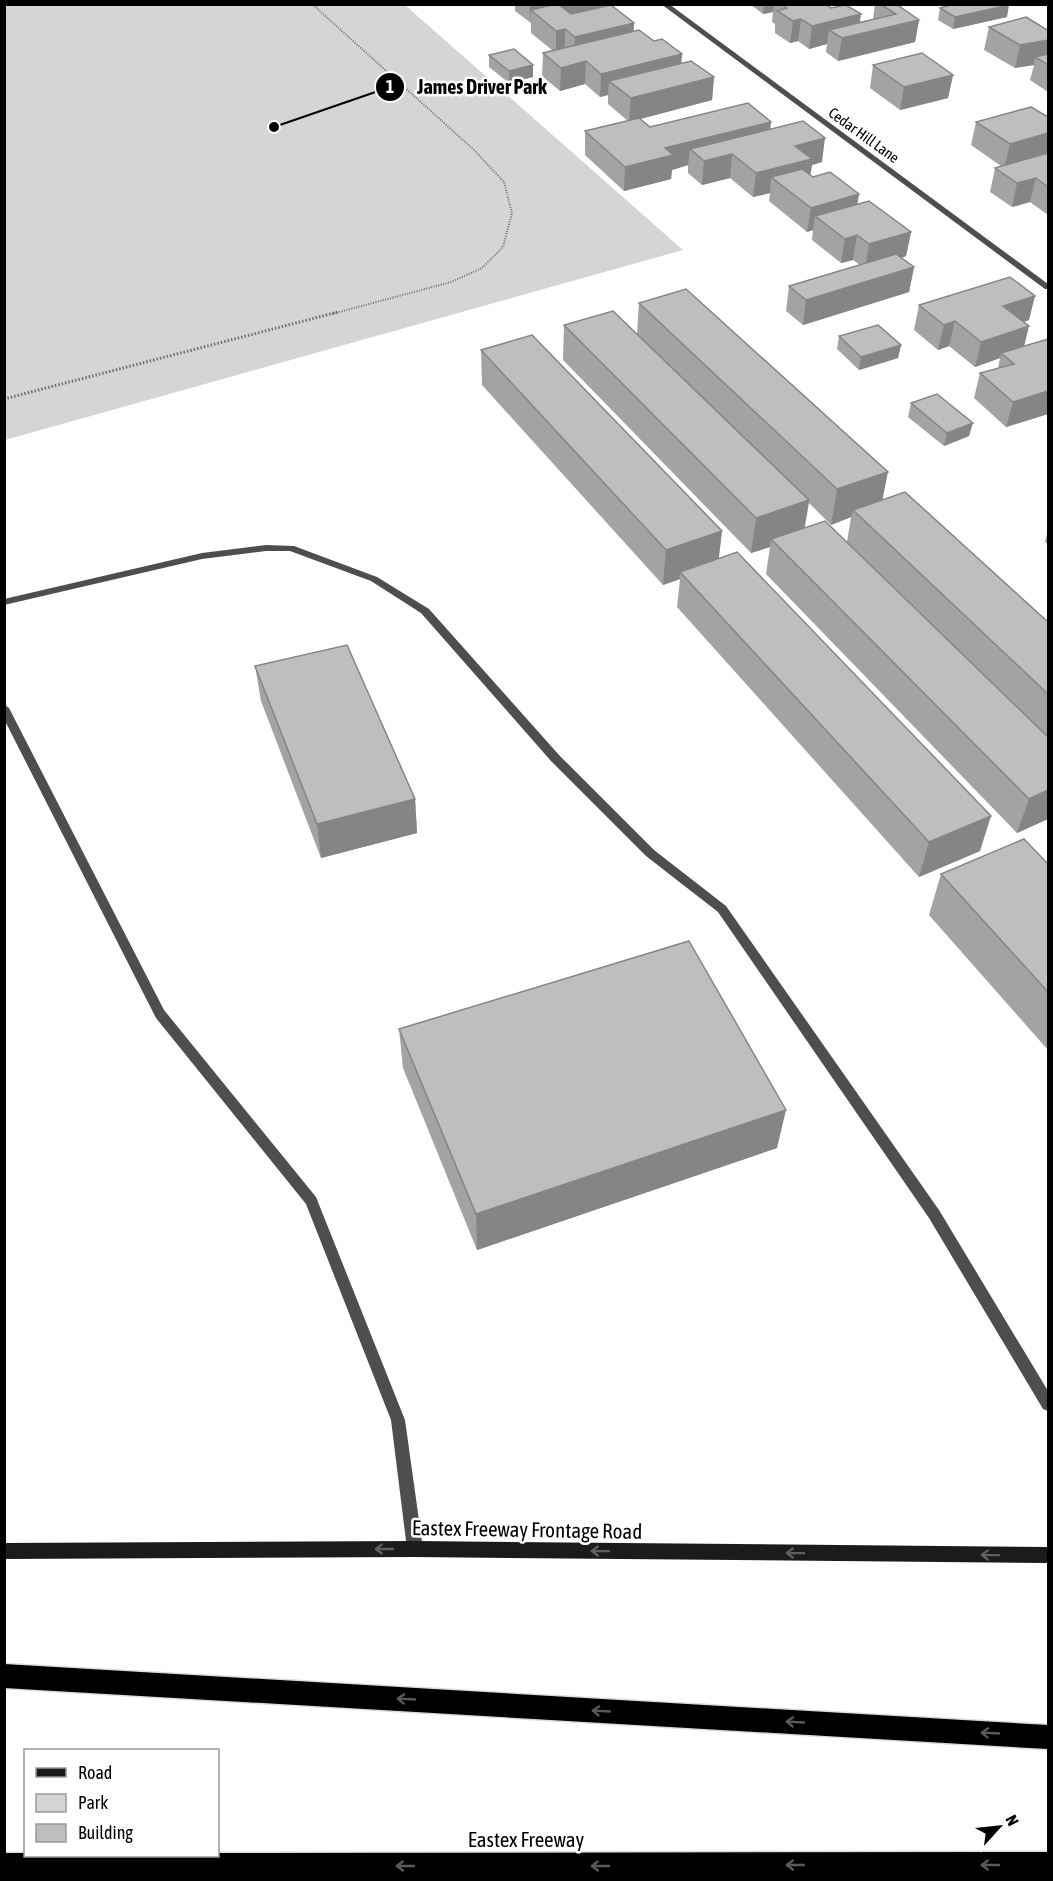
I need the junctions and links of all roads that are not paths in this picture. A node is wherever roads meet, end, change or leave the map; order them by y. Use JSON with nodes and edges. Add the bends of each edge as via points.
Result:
{"nodes":[{"id":1,"x":664,"y":4,"type":"edge"},
{"id":2,"x":1048,"y":288,"type":"edge"},
{"id":3,"x":4,"y":602,"type":"edge"},
{"id":4,"x":4,"y":708,"type":"edge"},
{"id":5,"x":1048,"y":1404,"type":"edge"},
{"id":6,"x":415,"y":1549,"type":"junction"},
{"id":7,"x":4,"y":1551,"type":"edge"},
{"id":8,"x":1048,"y":1555,"type":"edge"},
{"id":9,"x":4,"y":1676,"type":"edge"},
{"id":10,"x":1048,"y":1737,"type":"edge"},
{"id":11,"x":1048,"y":1865,"type":"edge"},
{"id":12,"x":4,"y":1866,"type":"edge"}],
"edges":[{"from":1,"to":2,"type":"street","name":"Cedar Hill Lane"},
{"from":3,"to":5,"type":"street","via":[[202,556],[291,548],[374,579],[425,611],[555,758],[650,853],[722,909],[934,1214]]},
{"from":4,"to":6,"type":"street","via":[[160,1014],[311,1201],[398,1420]]},
{"from":6,"to":7,"type":"main road","name":"Eastex Freeway Frontage Road","one_way":true},
{"from":8,"to":6,"type":"main road","name":"Eastex Freeway Frontage Road","one_way":true},
{"from":10,"to":9,"type":"highway","one_way":true},
{"from":11,"to":12,"type":"highway","name":"Eastex Freeway","one_way":true}]}
